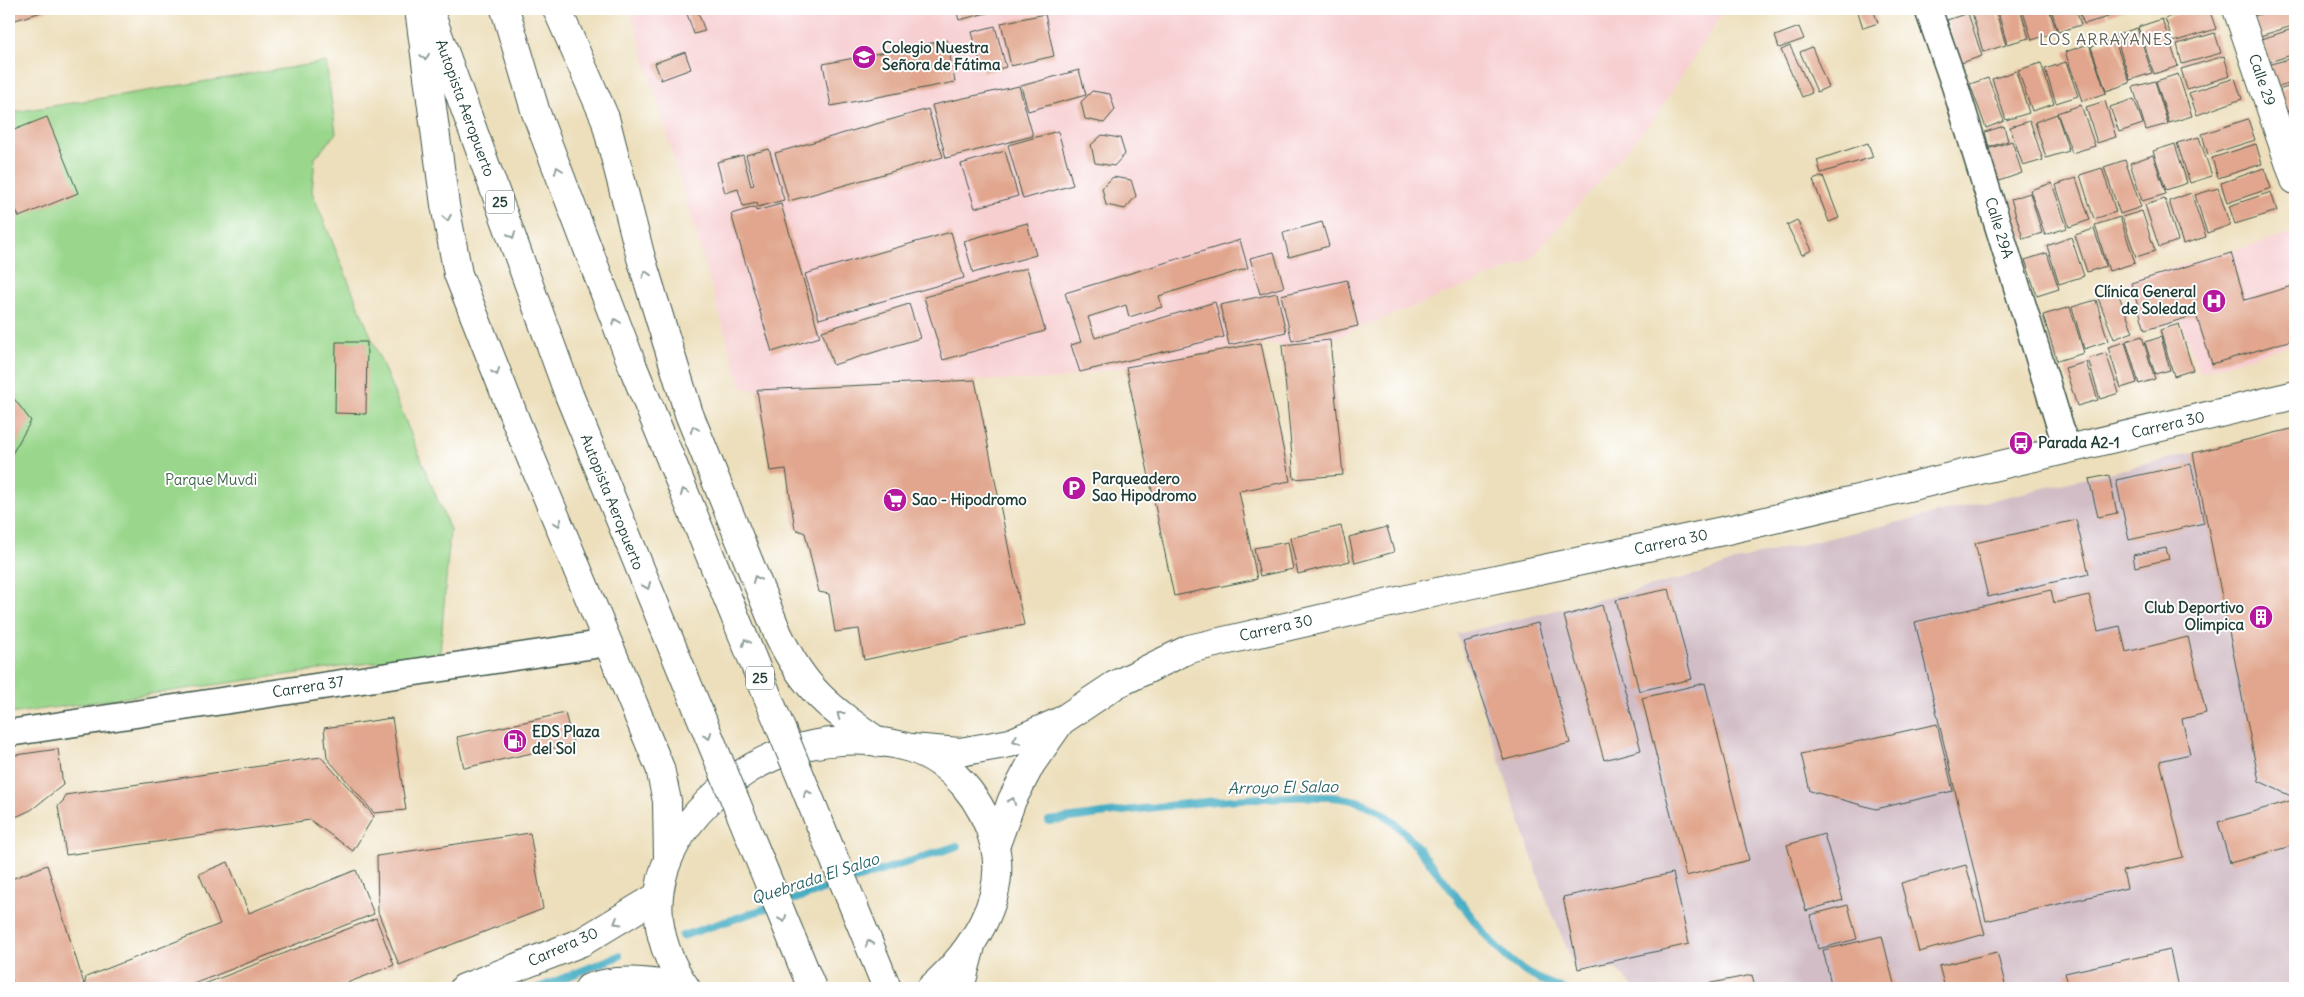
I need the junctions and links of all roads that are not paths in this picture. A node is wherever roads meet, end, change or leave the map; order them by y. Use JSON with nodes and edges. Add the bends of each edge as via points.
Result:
{"nodes":[{"id":1,"x":419,"y":9,"type":"edge"},
{"id":2,"x":429,"y":9,"type":"edge"},
{"id":3,"x":505,"y":9,"type":"edge"},
{"id":4,"x":557,"y":9,"type":"edge"},
{"id":5,"x":1928,"y":9,"type":"edge"},
{"id":6,"x":2237,"y":9,"type":"edge"},
{"id":7,"x":2295,"y":180,"type":"edge"},
{"id":8,"x":2295,"y":395,"type":"edge"},
{"id":9,"x":2068,"y":449,"type":"junction"},
{"id":10,"x":608,"y":643,"type":"junction"},
{"id":11,"x":1061,"y":721,"type":"junction"},
{"id":12,"x":9,"y":734,"type":"edge"},
{"id":13,"x":880,"y":743,"type":"junction"},
{"id":14,"x":911,"y":748,"type":"junction"},
{"id":15,"x":996,"y":847,"type":"junction"},
{"id":16,"x":668,"y":859,"type":"junction"},
{"id":17,"x":658,"y":896,"type":"junction"},
{"id":18,"x":972,"y":942,"type":"junction"},
{"id":19,"x":464,"y":988,"type":"edge"},
{"id":20,"x":589,"y":988,"type":"edge"},
{"id":21,"x":686,"y":988,"type":"edge"},
{"id":22,"x":812,"y":988,"type":"edge"},
{"id":23,"x":887,"y":988,"type":"edge"},
{"id":24,"x":931,"y":988,"type":"edge"},
{"id":25,"x":960,"y":988,"type":"edge"}],
"edges":[{"from":1,"to":10,"type":"main road","one_way":true,"via":[[445,205],[458,274]]},
{"from":2,"to":22,"type":"main road","name":"Autopista Aeropuerto","number":"25","one_way":true,"bridge":true,"via":[[569,395]]},
{"from":23,"to":3,"type":"main road","number":"25","one_way":true,"bridge":true,"via":[[633,367],[536,113]]},
{"from":13,"to":4,"type":"main road","one_way":true,"via":[[838,714],[812,690],[795,667],[778,634],[688,414],[641,258],[605,118]]},
{"from":5,"to":9,"type":"street","name":"Calle 29A"},
{"from":6,"to":7,"type":"main road","name":"Calle 29"},
{"from":8,"to":9,"type":"main road","name":"Carrera 30"},
{"from":9,"to":11,"type":"main road","name":"Carrera 30","via":[[1189,649],[1115,685]]},
{"from":10,"to":12,"type":"street","name":"Carrera 37"},
{"from":10,"to":16,"type":"main road","via":[[660,768],[667,800]]},
{"from":11,"to":14,"type":"main road","name":"Carrera 30","one_way":true,"via":[[1010,743],[985,749],[960,752]]},
{"from":15,"to":11,"type":"main road","name":"Carrera 30","one_way":true,"via":[[1012,800],[1031,764]]},
{"from":13,"to":14,"type":"main road"},
{"from":13,"to":16,"type":"main road","via":[[812,745],[765,760],[715,794],[680,834]]},
{"from":14,"to":15,"type":"main road","via":[[937,762],[967,789],[986,815]]},
{"from":15,"to":18,"type":"main road","via":[[993,895],[988,913]]},
{"from":16,"to":17,"type":"main road"},
{"from":17,"to":19,"type":"main road","name":"Carrera 30","one_way":true,"via":[[582,942]]},
{"from":17,"to":21,"type":"main road","via":[[662,942]]},
{"from":18,"to":24,"type":"main road","via":[[952,969]]},
{"from":18,"to":25,"type":"main road"},
{"from":20,"to":21,"type":"main road","via":[[599,984],[641,981]]}]}
